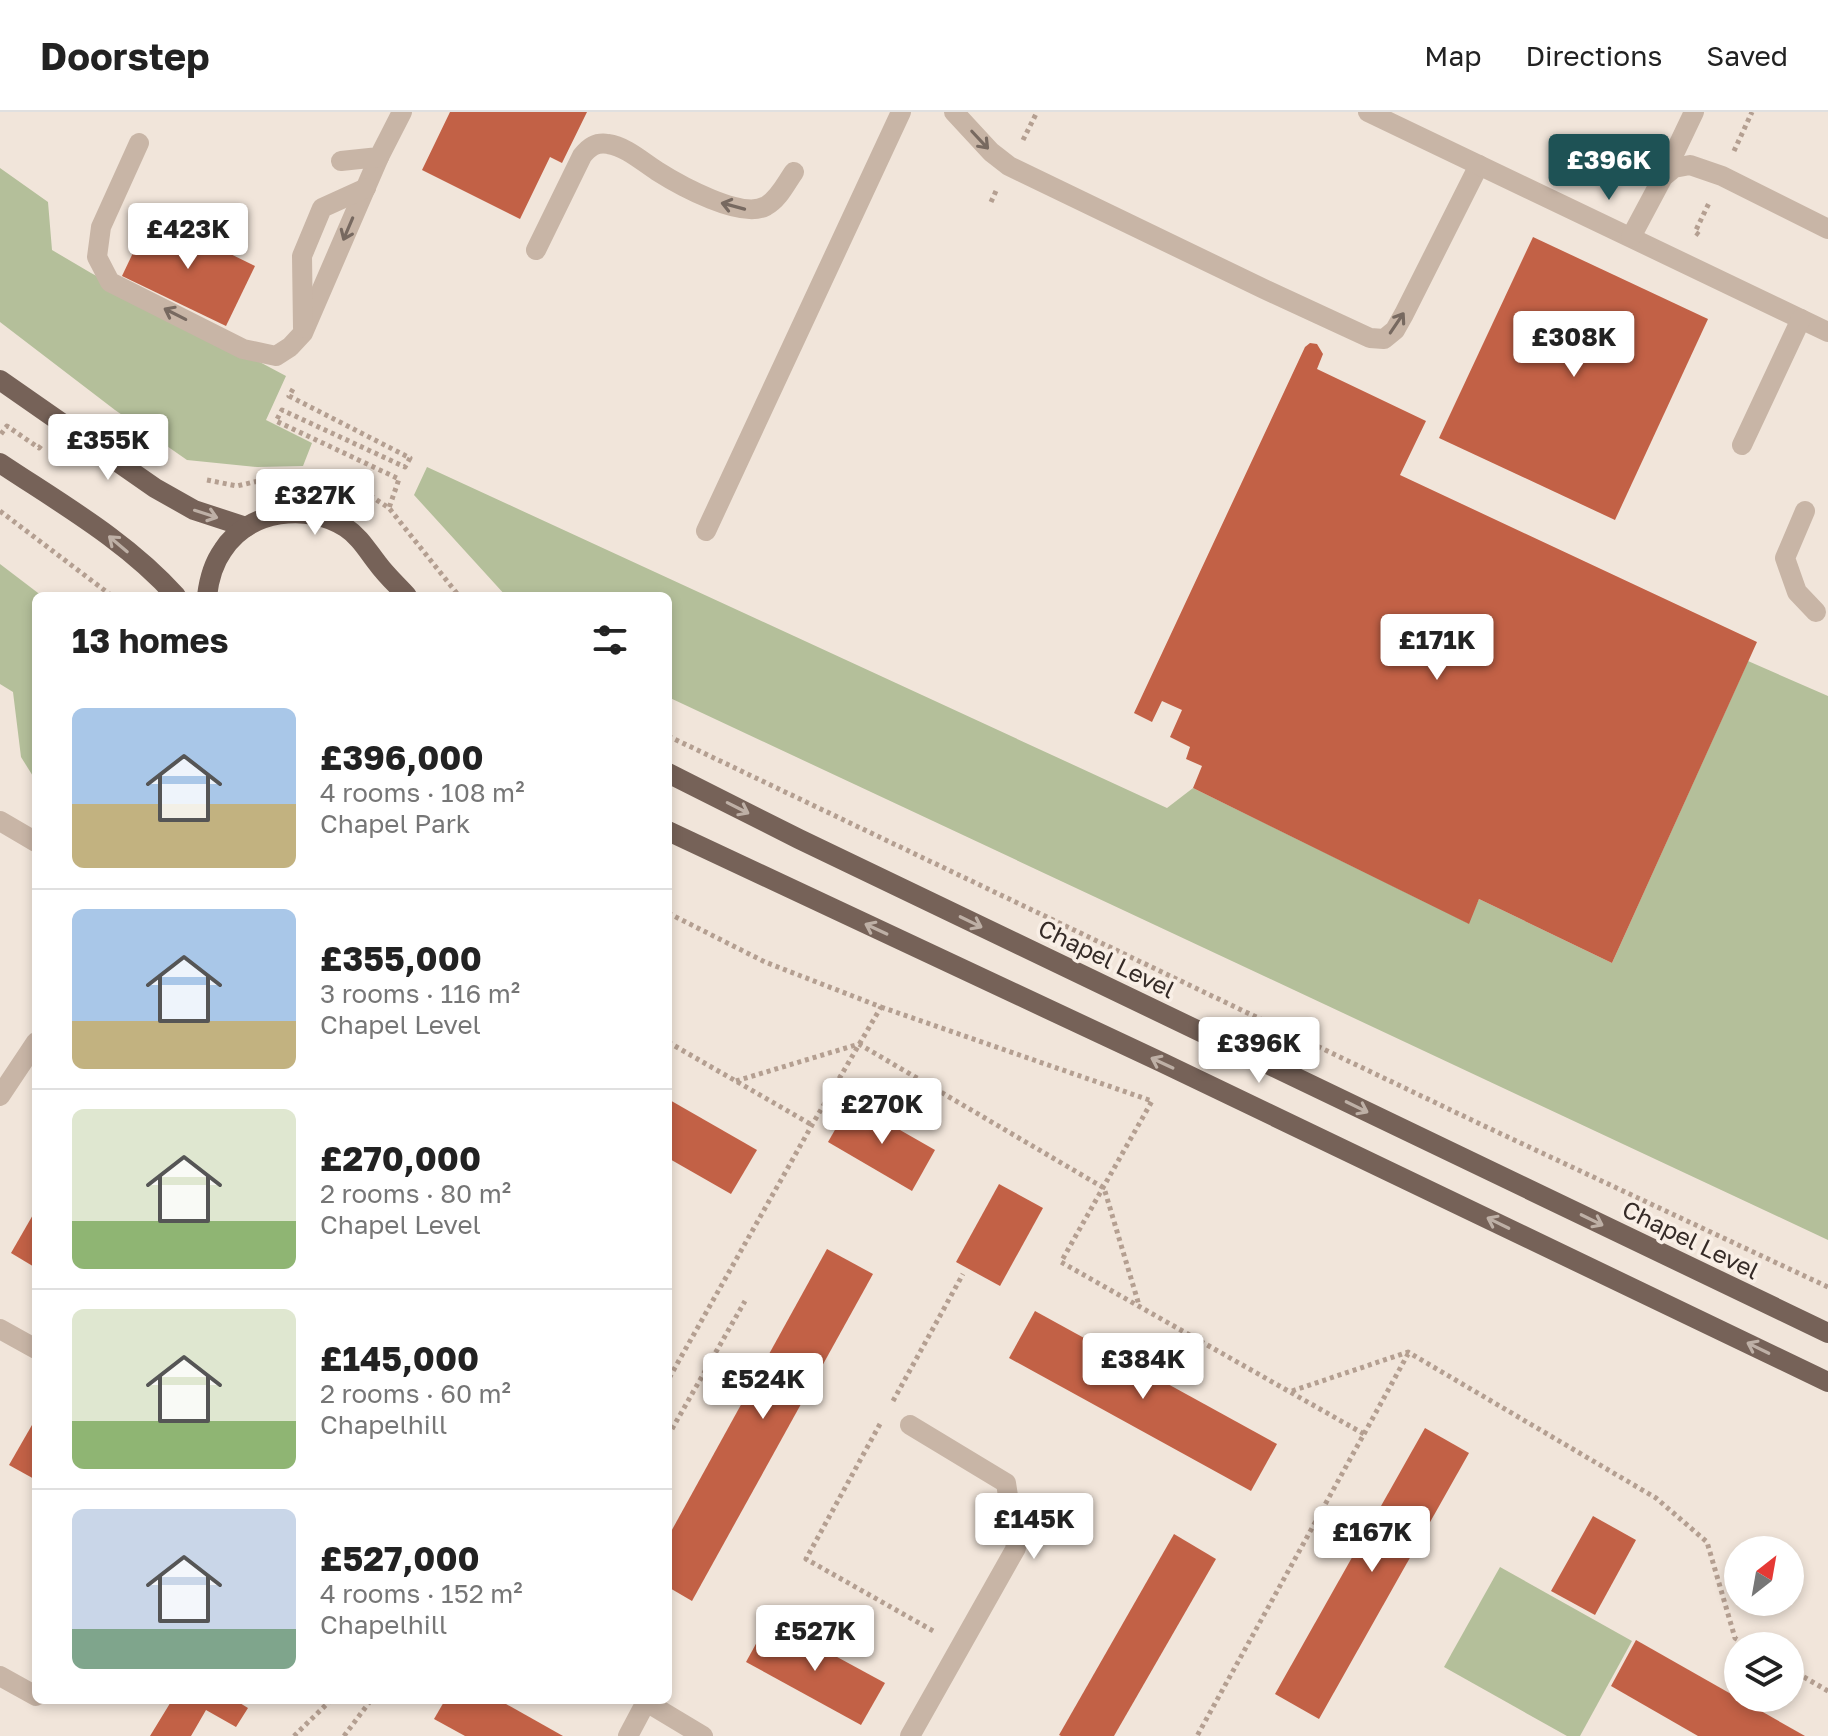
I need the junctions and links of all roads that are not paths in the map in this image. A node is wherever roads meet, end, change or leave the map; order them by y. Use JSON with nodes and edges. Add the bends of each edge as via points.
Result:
{"nodes":[{"id":1,"x":402,"y":112,"type":"edge"},
{"id":2,"x":901,"y":112,"type":"edge"},
{"id":3,"x":954,"y":112,"type":"edge"},
{"id":4,"x":1368,"y":112,"type":"edge"},
{"id":5,"x":1694,"y":112,"type":"edge"},
{"id":6,"x":139,"y":143,"type":"dead end"},
{"id":7,"x":379,"y":157,"type":"junction"},
{"id":8,"x":341,"y":161,"type":"dead end"},
{"id":9,"x":1479,"y":165,"type":"junction"},
{"id":10,"x":794,"y":172,"type":"dead end"},
{"id":11,"x":1663,"y":177,"type":"junction"},
{"id":12,"x":366,"y":188,"type":"junction"},
{"id":13,"x":1828,"y":229,"type":"edge"},
{"id":14,"x":1631,"y":237,"type":"junction"},
{"id":15,"x":536,"y":250,"type":"dead end"},
{"id":16,"x":1801,"y":319,"type":"junction"},
{"id":17,"x":1828,"y":332,"type":"edge"},
{"id":18,"x":303,"y":333,"type":"junction"},
{"id":19,"x":0,"y":380,"type":"edge"},
{"id":20,"x":1742,"y":445,"type":"dead end"},
{"id":21,"x":0,"y":463,"type":"edge"},
{"id":22,"x":1805,"y":511,"type":"dead end"},
{"id":23,"x":246,"y":527,"type":"junction"},
{"id":24,"x":706,"y":531,"type":"dead end"},
{"id":25,"x":378,"y":565,"type":"junction"},
{"id":26,"x":172,"y":592,"type":"edge"},
{"id":27,"x":208,"y":592,"type":"edge"},
{"id":28,"x":385,"y":592,"type":"edge"},
{"id":29,"x":403,"y":592,"type":"edge"},
{"id":30,"x":1824,"y":615,"type":"edge"},
{"id":31,"x":672,"y":775,"type":"edge"},
{"id":32,"x":0,"y":821,"type":"edge"},
{"id":33,"x":672,"y":833,"type":"edge"},
{"id":34,"x":32,"y":840,"type":"edge"},
{"id":35,"x":32,"y":1048,"type":"edge"},
{"id":36,"x":0,"y":1096,"type":"edge"},
{"id":37,"x":0,"y":1329,"type":"edge"},
{"id":38,"x":1828,"y":1333,"type":"edge"},
{"id":39,"x":32,"y":1347,"type":"edge"},
{"id":40,"x":1828,"y":1382,"type":"edge"},
{"id":41,"x":910,"y":1425,"type":"dead end"},
{"id":42,"x":0,"y":1676,"type":"edge"},
{"id":43,"x":32,"y":1694,"type":"edge"},
{"id":44,"x":643,"y":1704,"type":"edge"},
{"id":45,"x":649,"y":1704,"type":"edge"},
{"id":46,"x":628,"y":1736,"type":"edge"},
{"id":47,"x":703,"y":1736,"type":"edge"},
{"id":48,"x":910,"y":1736,"type":"edge"}],
"edges":[{"from":1,"to":7,"type":"street"},
{"from":2,"to":24,"type":"street"},
{"from":3,"to":9,"type":"street","one_way":true,"via":[[1009,166],[1370,338],[1384,339],[1395,330]]},
{"from":4,"to":9,"type":"street"},
{"from":5,"to":11,"type":"street"},
{"from":18,"to":6,"type":"street","one_way":true,"via":[[276,356],[259,354],[110,282],[97,257],[101,227]]},
{"from":7,"to":8,"type":"street"},
{"from":7,"to":12,"type":"street"},
{"from":9,"to":14,"type":"street"},
{"from":10,"to":15,"type":"street","one_way":true,"via":[[779,195],[750,210],[729,207],[611,144],[598,144],[582,156]]},
{"from":11,"to":13,"type":"street","via":[[1690,165]]},
{"from":11,"to":14,"type":"street"},
{"from":12,"to":18,"type":"street","one_way":true},
{"from":12,"to":18,"type":"street","via":[[322,208],[302,256]]},
{"from":14,"to":16,"type":"street"},
{"from":16,"to":17,"type":"street"},
{"from":16,"to":20,"type":"street"},
{"from":19,"to":23,"type":"main road","one_way":true,"via":[[155,488],[194,510]]},
{"from":26,"to":21,"type":"main road","one_way":true,"via":[[107,535]]},
{"from":22,"to":30,"type":"street","via":[[1785,558],[1797,592]]},
{"from":23,"to":25,"type":"main road","via":[[296,512],[321,516],[356,536]]},
{"from":23,"to":27,"type":"main road","via":[[224,548]]},
{"from":25,"to":28,"type":"main road"},
{"from":25,"to":29,"type":"main road"},
{"from":31,"to":38,"type":"main road","name":"Chapel Level","one_way":true},
{"from":32,"to":34,"type":"street"},
{"from":40,"to":33,"type":"main road","one_way":true},
{"from":35,"to":36,"type":"street"},
{"from":37,"to":39,"type":"street"},
{"from":41,"to":48,"type":"street","via":[[1006,1483],[1016,1548]]},
{"from":42,"to":43,"type":"street"},
{"from":44,"to":46,"type":"street"},
{"from":45,"to":47,"type":"street"}]}
